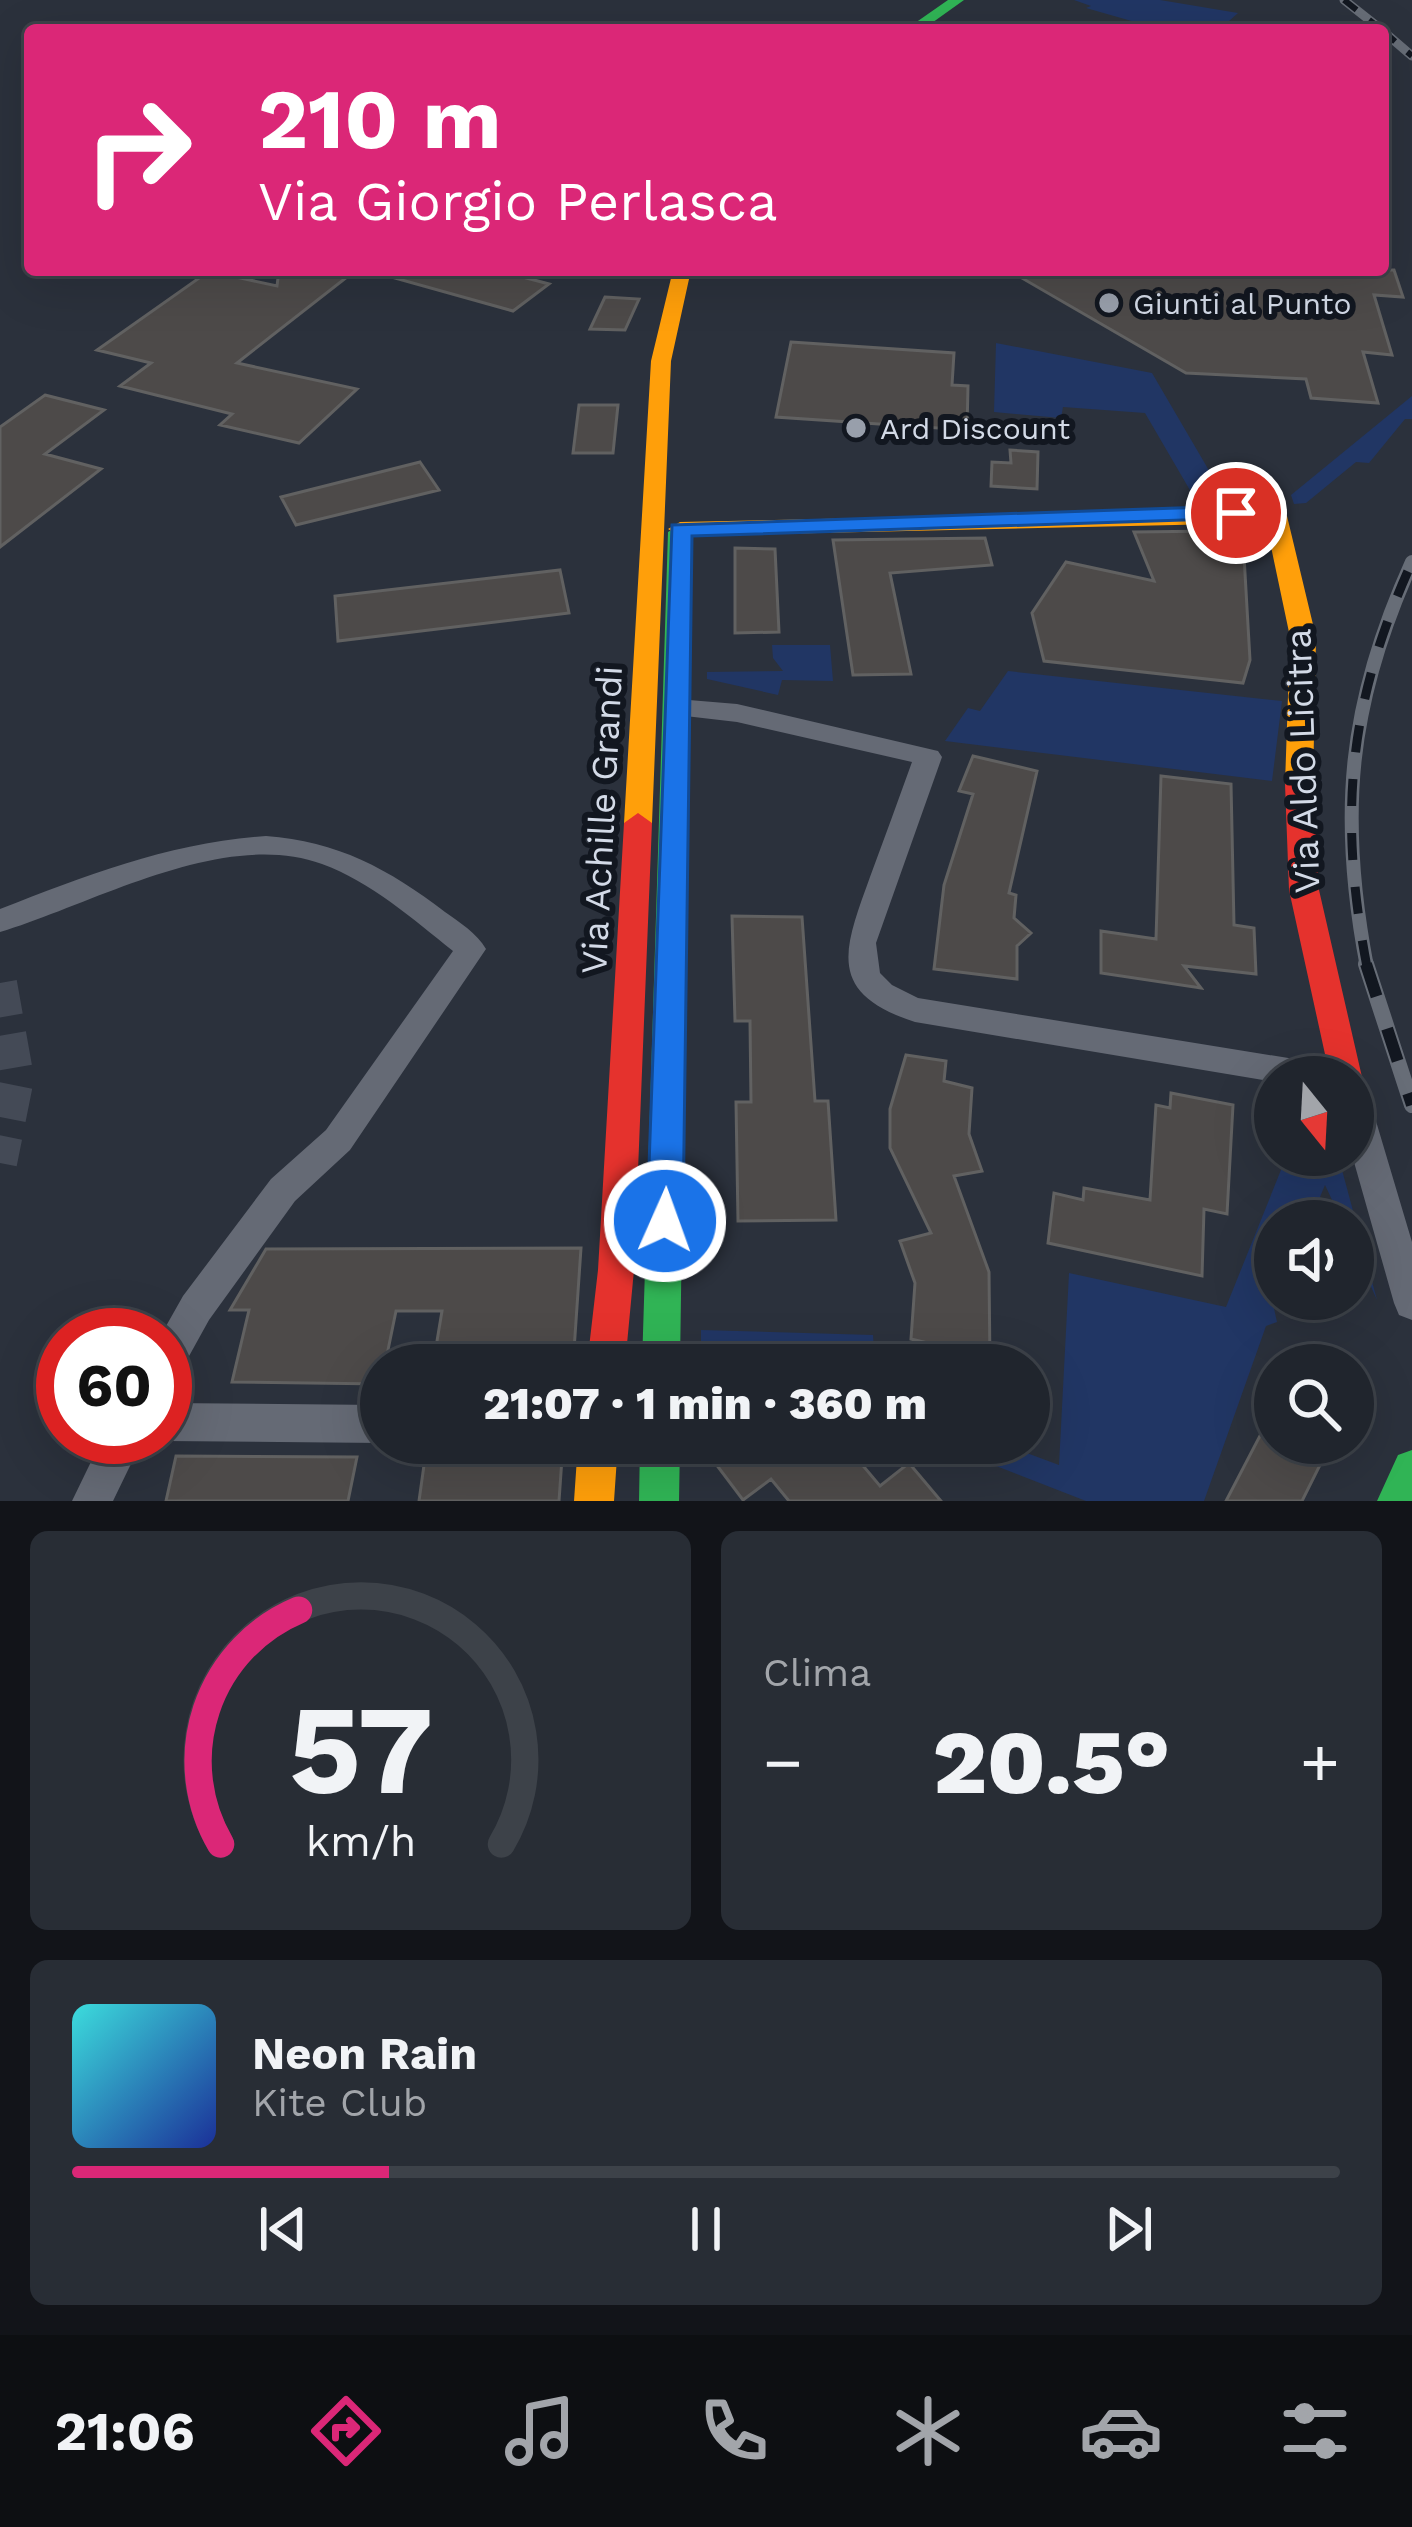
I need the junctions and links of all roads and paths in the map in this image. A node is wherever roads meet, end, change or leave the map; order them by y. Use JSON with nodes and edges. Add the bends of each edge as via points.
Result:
{"nodes":[{"id":1,"x":946,"y":0,"type":"edge"},
{"id":2,"x":957,"y":0,"type":"edge"},
{"id":3,"x":975,"y":0,"type":"edge"},
{"id":4,"x":911,"y":24,"type":"edge"},
{"id":5,"x":922,"y":24,"type":"edge"},
{"id":6,"x":940,"y":24,"type":"edge"},
{"id":7,"x":682,"y":276,"type":"edge"},
{"id":8,"x":710,"y":276,"type":"edge"},
{"id":9,"x":680,"y":530,"type":"junction"},
{"id":10,"x":677,"y":708,"type":"junction"},
{"id":11,"x":0,"y":921,"type":"edge"},
{"id":12,"x":1341,"y":1056,"type":"edge"},
{"id":13,"x":1254,"y":1065,"type":"edge"},
{"id":14,"x":1374,"y":1173,"type":"edge"},
{"id":15,"x":1412,"y":1303,"type":"edge"},
{"id":16,"x":192,"y":1315,"type":"edge"},
{"id":17,"x":608,"y":1344,"type":"edge"},
{"id":18,"x":662,"y":1344,"type":"edge"},
{"id":19,"x":192,"y":1422,"type":"edge"},
{"id":20,"x":360,"y":1424,"type":"edge"},
{"id":21,"x":110,"y":1464,"type":"edge"},
{"id":22,"x":597,"y":1464,"type":"edge"},
{"id":23,"x":660,"y":1464,"type":"edge"},
{"id":24,"x":1412,"y":1469,"type":"edge"},
{"id":25,"x":92,"y":1501,"type":"edge"},
{"id":26,"x":594,"y":1501,"type":"edge"},
{"id":27,"x":659,"y":1501,"type":"edge"},
{"id":28,"x":1397,"y":1501,"type":"edge"}],
"edges":[{"from":1,"to":4,"type":"main road"},
{"from":2,"to":5,"type":"main road"},
{"from":3,"to":6,"type":"main road"},
{"from":7,"to":17,"type":"main road","name":"Via Achille Grandi","via":[[661,362]]},
{"from":8,"to":9,"type":"main road","name":"Via Achille Grandi","via":[[687,370]]},
{"from":9,"to":10,"type":"main road","name":"Via Achille Grandi"},
{"from":9,"to":12,"type":"main road","name":"Via Aldo Licitra","via":[[1276,516],[1303,637],[1304,890]]},
{"from":10,"to":13,"type":"street","via":[[737,713],[928,757],[861,943],[866,984],[888,1000]]},
{"from":10,"to":18,"type":"main road","name":"Via Achille Grandi"},
{"from":11,"to":16,"type":"street","via":[[124,873],[235,848],[308,849],[386,884],[471,949],[338,1140],[271,1207]]},
{"from":14,"to":15,"type":"street"},
{"from":19,"to":20,"type":"street"},
{"from":21,"to":25,"type":"street"},
{"from":22,"to":26,"type":"main road"},
{"from":23,"to":27,"type":"main road"},
{"from":24,"to":28,"type":"main road"}]}
